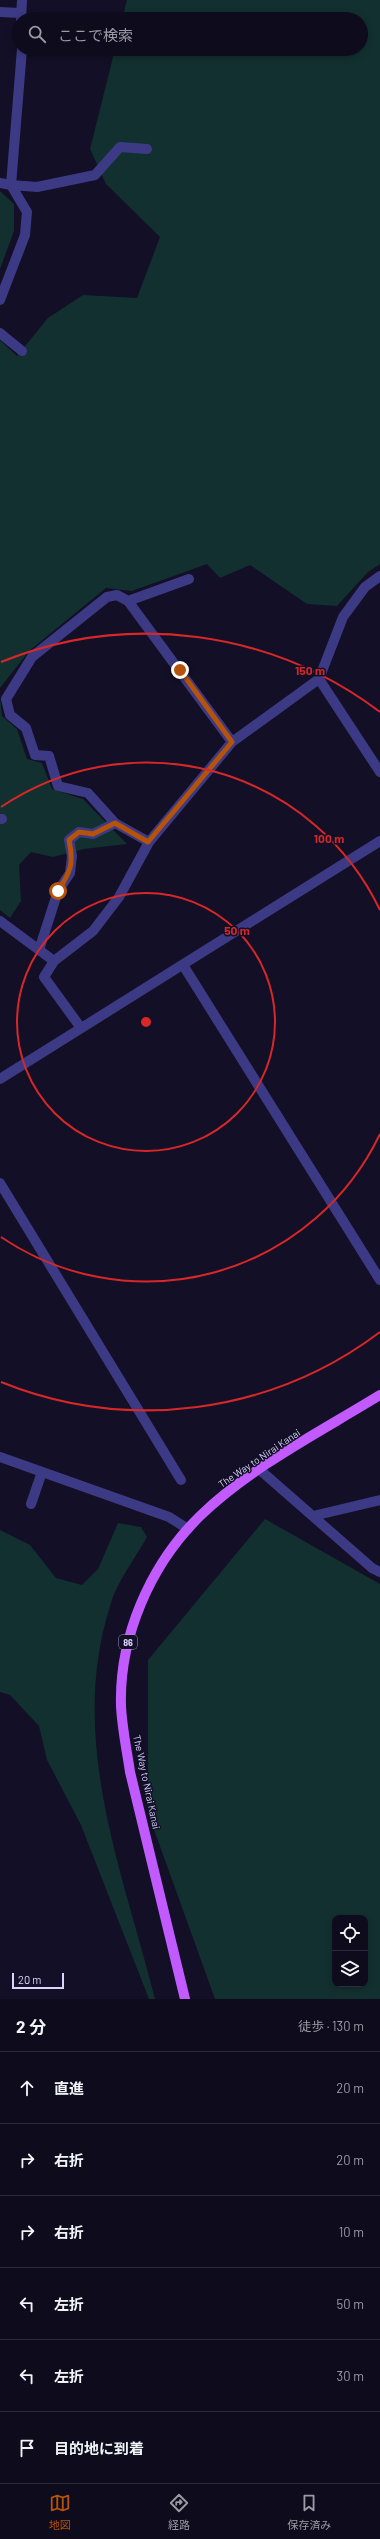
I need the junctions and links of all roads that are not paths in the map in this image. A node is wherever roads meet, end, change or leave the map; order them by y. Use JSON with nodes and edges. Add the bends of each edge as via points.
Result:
{"nodes":[{"id":1,"x":22,"y":0,"type":"edge"},
{"id":2,"x":0,"y":12,"type":"edge"},
{"id":3,"x":21,"y":12,"type":"edge"},
{"id":4,"x":12,"y":14,"type":"edge"},
{"id":5,"x":21,"y":56,"type":"edge"},
{"id":6,"x":147,"y":149,"type":"dead end"},
{"id":7,"x":0,"y":183,"type":"edge"},
{"id":8,"x":11,"y":185,"type":"junction"},
{"id":9,"x":0,"y":300,"type":"edge"},
{"id":10,"x":0,"y":333,"type":"edge"},
{"id":11,"x":22,"y":351,"type":"dead end"},
{"id":12,"x":380,"y":576,"type":"edge"},
{"id":13,"x":189,"y":579,"type":"dead end"},
{"id":14,"x":128,"y":602,"type":"junction"},
{"id":15,"x":319,"y":679,"type":"junction"},
{"id":16,"x":232,"y":742,"type":"junction"},
{"id":17,"x":380,"y":772,"type":"edge"},
{"id":18,"x":115,"y":823,"type":"junction"},
{"id":19,"x":380,"y":841,"type":"edge"},
{"id":20,"x":148,"y":842,"type":"junction"},
{"id":21,"x":0,"y":921,"type":"edge"},
{"id":22,"x":38,"y":950,"type":"junction"},
{"id":23,"x":54,"y":961,"type":"junction"},
{"id":24,"x":183,"y":964,"type":"junction"},
{"id":25,"x":81,"y":1028,"type":"junction"},
{"id":26,"x":0,"y":1079,"type":"edge"},
{"id":27,"x":0,"y":1183,"type":"edge"},
{"id":28,"x":380,"y":1280,"type":"edge"},
{"id":29,"x":380,"y":1395,"type":"edge"},
{"id":30,"x":0,"y":1457,"type":"edge"},
{"id":31,"x":260,"y":1470,"type":"junction"},
{"id":32,"x":42,"y":1472,"type":"junction"},
{"id":33,"x":181,"y":1480,"type":"dead end"},
{"id":34,"x":380,"y":1500,"type":"edge"},
{"id":35,"x":31,"y":1504,"type":"dead end"},
{"id":36,"x":313,"y":1516,"type":"junction"},
{"id":37,"x":188,"y":1529,"type":"junction"},
{"id":38,"x":380,"y":1572,"type":"edge"},
{"id":39,"x":185,"y":1999,"type":"edge"}],
"edges":[{"from":1,"to":3,"type":"street"},
{"from":2,"to":4,"type":"street"},
{"from":5,"to":8,"type":"street"},
{"from":6,"to":8,"type":"street","via":[[120,147],[95,175],[37,187]]},
{"from":7,"to":8,"type":"street"},
{"from":8,"to":9,"type":"street","via":[[27,212],[25,235]]},
{"from":10,"to":11,"type":"street"},
{"from":12,"to":15,"type":"street","via":[[365,587],[343,617]]},
{"from":13,"to":14,"type":"street"},
{"from":14,"to":16,"type":"street"},
{"from":14,"to":18,"type":"street","via":[[117,595],[107,597],[32,657],[6,699],[10,715],[26,728],[35,755],[48,756],[58,786],[88,793]]},
{"from":15,"to":16,"type":"street"},
{"from":15,"to":17,"type":"street"},
{"from":16,"to":20,"type":"street"},
{"from":18,"to":20,"type":"street"},
{"from":18,"to":22,"type":"street","via":[[93,834],[79,832],[69,840],[72,856],[70,873],[58,891]]},
{"from":19,"to":24,"type":"street"},
{"from":20,"to":23,"type":"street","via":[[119,897],[93,931]]},
{"from":21,"to":22,"type":"street"},
{"from":22,"to":23,"type":"street"},
{"from":23,"to":25,"type":"street","via":[[44,977]]},
{"from":24,"to":25,"type":"street"},
{"from":24,"to":28,"type":"street"},
{"from":25,"to":26,"type":"street"},
{"from":27,"to":33,"type":"street"},
{"from":29,"to":31,"type":"main road","name":"The Way to Nirai Kanai","number":"86"},
{"from":30,"to":32,"type":"street"},
{"from":31,"to":36,"type":"street"},
{"from":31,"to":37,"type":"main road","name":"The Way to Nirai Kanai","number":"86","via":[[228,1492]]},
{"from":32,"to":35,"type":"street"},
{"from":32,"to":37,"type":"street","via":[[169,1517]]},
{"from":34,"to":36,"type":"street"},
{"from":36,"to":38,"type":"street","via":[[372,1568]]},
{"from":37,"to":39,"type":"main road","name":"The Way to Nirai Kanai","number":"86","via":[[163,1563],[145,1595],[126,1650],[121,1707],[130,1772]]}]}
